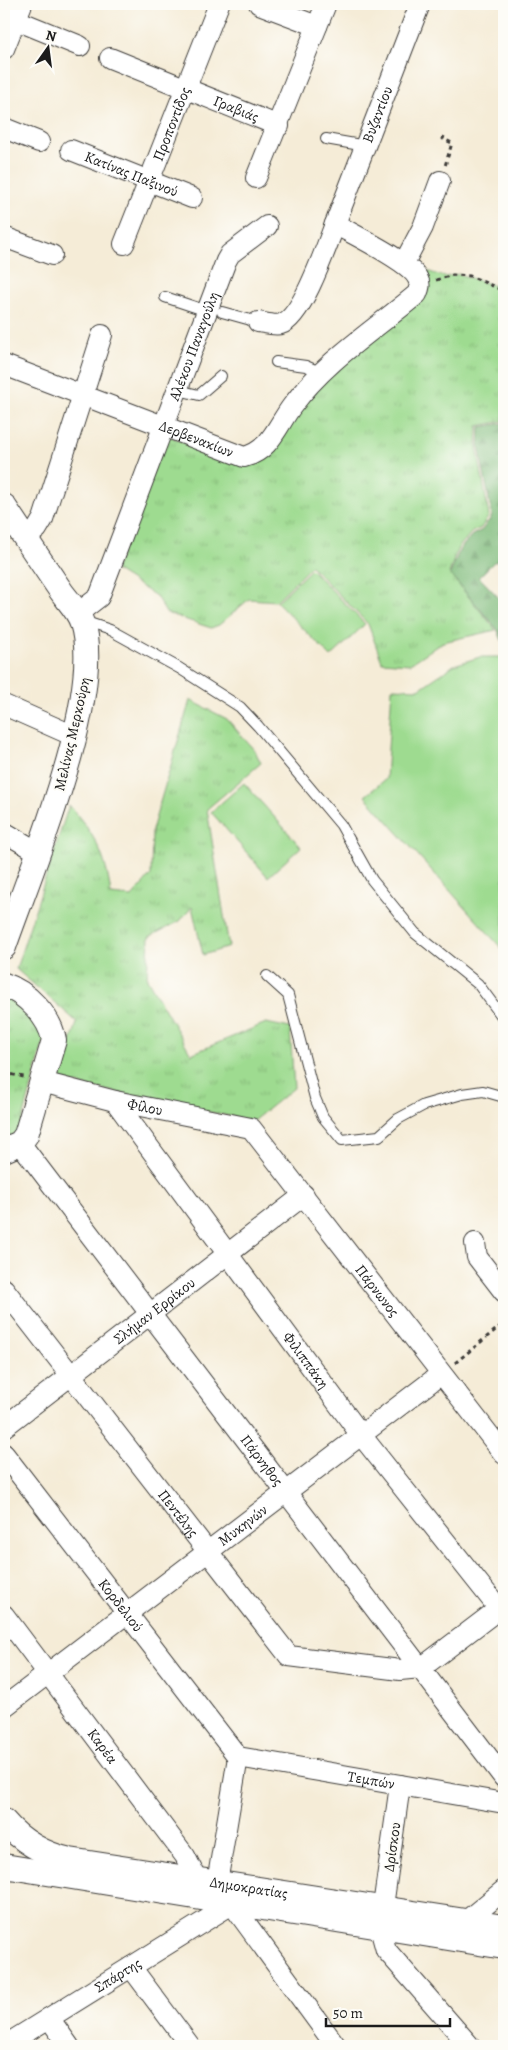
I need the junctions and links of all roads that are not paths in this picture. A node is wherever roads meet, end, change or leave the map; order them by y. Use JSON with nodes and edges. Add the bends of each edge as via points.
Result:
{"nodes":[{"id":1,"x":219,"y":4,"type":"edge"},
{"id":2,"x":259,"y":4,"type":"edge"},
{"id":3,"x":326,"y":4,"type":"edge"},
{"id":4,"x":420,"y":4,"type":"edge"},
{"id":5,"x":14,"y":13,"type":"edge"},
{"id":6,"x":317,"y":26,"type":"junction"},
{"id":7,"x":80,"y":46,"type":"dead end"},
{"id":8,"x":4,"y":49,"type":"edge"},
{"id":9,"x":110,"y":58,"type":"dead end"},
{"id":10,"x":186,"y":89,"type":"junction"},
{"id":11,"x":278,"y":126,"type":"junction"},
{"id":12,"x":4,"y":128,"type":"edge"},
{"id":13,"x":326,"y":139,"type":"dead end"},
{"id":14,"x":39,"y":142,"type":"dead end"},
{"id":15,"x":366,"y":146,"type":"junction"},
{"id":16,"x":71,"y":150,"type":"dead end"},
{"id":17,"x":256,"y":178,"type":"dead end"},
{"id":18,"x":440,"y":181,"type":"road end"},
{"id":19,"x":150,"y":182,"type":"junction"},
{"id":20,"x":192,"y":198,"type":"dead end"},
{"id":21,"x":335,"y":224,"type":"junction"},
{"id":22,"x":268,"y":226,"type":"dead end"},
{"id":23,"x":4,"y":238,"type":"edge"},
{"id":24,"x":124,"y":244,"type":"dead end"},
{"id":25,"x":52,"y":255,"type":"dead end"},
{"id":26,"x":404,"y":263,"type":"junction"},
{"id":27,"x":164,"y":296,"type":"dead end"},
{"id":28,"x":215,"y":312,"type":"junction"},
{"id":29,"x":258,"y":322,"type":"joint"},
{"id":30,"x":102,"y":335,"type":"dead end"},
{"id":31,"x":276,"y":362,"type":"dead end"},
{"id":32,"x":4,"y":365,"type":"edge"},
{"id":33,"x":320,"y":372,"type":"junction"},
{"id":34,"x":221,"y":376,"type":"dead end"},
{"id":35,"x":178,"y":390,"type":"junction"},
{"id":36,"x":82,"y":395,"type":"junction"},
{"id":37,"x":165,"y":427,"type":"junction"},
{"id":38,"x":4,"y":506,"type":"edge"},
{"id":39,"x":25,"y":538,"type":"junction"},
{"id":40,"x":80,"y":618,"type":"junction"},
{"id":41,"x":4,"y":705,"type":"edge"},
{"id":42,"x":74,"y":736,"type":"junction"},
{"id":43,"x":4,"y":832,"type":"edge"},
{"id":44,"x":38,"y":852,"type":"junction"},
{"id":45,"x":4,"y":947,"type":"edge"},
{"id":46,"x":267,"y":976,"type":"dead end"},
{"id":47,"x":4,"y":985,"type":"edge"},
{"id":48,"x":504,"y":1019,"type":"edge"},
{"id":49,"x":42,"y":1082,"type":"junction"},
{"id":50,"x":504,"y":1097,"type":"edge"},
{"id":51,"x":115,"y":1101,"type":"junction"},
{"id":52,"x":251,"y":1128,"type":"joint"},
{"id":53,"x":12,"y":1147,"type":"edge"},
{"id":54,"x":304,"y":1195,"type":"junction"},
{"id":55,"x":475,"y":1243,"type":"dead end"},
{"id":56,"x":228,"y":1254,"type":"junction"},
{"id":57,"x":4,"y":1289,"type":"edge"},
{"id":58,"x":504,"y":1292,"type":"edge"},
{"id":59,"x":150,"y":1314,"type":"junction"},
{"id":60,"x":440,"y":1374,"type":"junction"},
{"id":61,"x":71,"y":1375,"type":"junction"},
{"id":62,"x":4,"y":1427,"type":"edge"},
{"id":63,"x":361,"y":1435,"type":"junction"},
{"id":64,"x":4,"y":1454,"type":"edge"},
{"id":65,"x":504,"y":1454,"type":"edge"},
{"id":66,"x":286,"y":1492,"type":"junction"},
{"id":67,"x":207,"y":1552,"type":"junction"},
{"id":68,"x":503,"y":1609,"type":"edge"},
{"id":69,"x":127,"y":1613,"type":"junction"},
{"id":70,"x":4,"y":1615,"type":"edge"},
{"id":71,"x":421,"y":1668,"type":"junction"},
{"id":72,"x":48,"y":1673,"type":"junction"},
{"id":73,"x":4,"y":1707,"type":"edge"},
{"id":74,"x":238,"y":1757,"type":"junction"},
{"id":75,"x":504,"y":1778,"type":"edge"},
{"id":76,"x":400,"y":1785,"type":"junction"},
{"id":77,"x":504,"y":1803,"type":"edge"},
{"id":78,"x":4,"y":1821,"type":"edge"},
{"id":79,"x":4,"y":1866,"type":"edge"},
{"id":80,"x":207,"y":1881,"type":"junction"},
{"id":81,"x":504,"y":1890,"type":"edge"},
{"id":82,"x":232,"y":1904,"type":"junction"},
{"id":83,"x":382,"y":1918,"type":"junction"},
{"id":84,"x":466,"y":1921,"type":"junction"},
{"id":85,"x":504,"y":1927,"type":"edge"},
{"id":86,"x":504,"y":1946,"type":"edge"},
{"id":87,"x":131,"y":1967,"type":"junction"},
{"id":88,"x":49,"y":2018,"type":"junction"},
{"id":89,"x":4,"y":2046,"type":"edge"},
{"id":90,"x":69,"y":2046,"type":"edge"},
{"id":91,"x":190,"y":2046,"type":"edge"},
{"id":92,"x":336,"y":2046,"type":"edge"},
{"id":93,"x":470,"y":2046,"type":"edge"}],
"edges":[{"from":1,"to":10,"type":"street","name":"Προποντίδος"},
{"from":2,"to":6,"type":"street"},
{"from":3,"to":6,"type":"street"},
{"from":4,"to":15,"type":"street","name":"Βυζαντίου"},
{"from":5,"to":7,"type":"street"},
{"from":5,"to":8,"type":"street"},
{"from":6,"to":11,"type":"street"},
{"from":9,"to":10,"type":"street","name":"Γραβιάς"},
{"from":10,"to":11,"type":"street","name":"Γραβιάς"},
{"from":10,"to":19,"type":"street","name":"Προποντίδος"},
{"from":11,"to":17,"type":"street"},
{"from":12,"to":14,"type":"street"},
{"from":13,"to":15,"type":"lane"},
{"from":15,"to":21,"type":"street","name":"Βυζαντίου"},
{"from":16,"to":19,"type":"street","name":"Κατίνας Παξινού"},
{"from":18,"to":26,"type":"street","via":[[423,227]]},
{"from":19,"to":20,"type":"street","name":"Κατίνας Παξινού"},
{"from":19,"to":24,"type":"street","name":"Προποντίδος"},
{"from":21,"to":26,"type":"street"},
{"from":21,"to":29,"type":"street","name":"Βυζαντίου","via":[[314,277],[291,318],[280,325]]},
{"from":22,"to":28,"type":"street","name":"Αλέκου Παναγούλη","via":[[230,254]]},
{"from":23,"to":25,"type":"street"},
{"from":26,"to":33,"type":"street","name":"Δερβενακίων","via":[[419,285],[417,294]]},
{"from":27,"to":28,"type":"lane"},
{"from":28,"to":29,"type":"lane"},
{"from":28,"to":35,"type":"street","name":"Αλέκου Παναγούλη"},
{"from":30,"to":36,"type":"street"},
{"from":31,"to":33,"type":"lane","via":[[306,366]]},
{"from":32,"to":36,"type":"street","name":"Δερβενακίων"},
{"from":33,"to":37,"type":"street","name":"Δερβενακίων","via":[[264,448],[252,455],[244,457]]},
{"from":34,"to":35,"type":"lane","via":[[199,395]]},
{"from":35,"to":37,"type":"street","name":"Αλέκου Παναγούλη"},
{"from":36,"to":37,"type":"street","name":"Δερβενακίων"},
{"from":36,"to":39,"type":"street","via":[[43,519],[37,529]]},
{"from":37,"to":40,"type":"street","name":"Αλέκου Παναγούλη","via":[[99,597]]},
{"from":38,"to":39,"type":"street","name":"Μελίνας Μερκούρη"},
{"from":39,"to":40,"type":"street","name":"Μελίνας Μερκούρη"},
{"from":40,"to":42,"type":"street","name":"Μελίνας Μερκούρη","via":[[88,651],[86,681]]},
{"from":40,"to":48,"type":"lane","via":[[110,630],[179,668],[240,707],[340,825],[372,880],[415,933],[478,984]]},
{"from":41,"to":42,"type":"street"},
{"from":42,"to":44,"type":"street","name":"Μελίνας Μερκούρη"},
{"from":43,"to":44,"type":"street"},
{"from":44,"to":45,"type":"street","name":"Μελίνας Μερκούρη"},
{"from":46,"to":50,"type":"lane","via":[[288,995],[315,1098],[323,1117],[342,1140],[379,1136],[398,1119],[424,1105],[462,1094],[483,1090]]},
{"from":47,"to":49,"type":"street","via":[[44,1016],[50,1026],[54,1040]]},
{"from":49,"to":51,"type":"street","name":"Φίλου"},
{"from":49,"to":53,"type":"street","via":[[26,1134]]},
{"from":51,"to":52,"type":"street","name":"Φίλου"},
{"from":51,"to":56,"type":"street","name":"Φιλιππάκη"},
{"from":52,"to":54,"type":"street","name":"Πάρνωνος"},
{"from":53,"to":59,"type":"street","name":"Πάρνηθος"},
{"from":54,"to":56,"type":"street","name":"Σλήμαν Ερρίκου"},
{"from":54,"to":60,"type":"street","name":"Πάρνωνος"},
{"from":55,"to":58,"type":"street","via":[[477,1257]]},
{"from":56,"to":59,"type":"street","name":"Σλήμαν Ερρίκου"},
{"from":56,"to":63,"type":"street","name":"Φιλιππάκη"},
{"from":57,"to":61,"type":"street","name":"Πεντέλης"},
{"from":59,"to":61,"type":"street","name":"Σλήμαν Ερρίκου"},
{"from":59,"to":66,"type":"street","name":"Πάρνηθος"},
{"from":60,"to":63,"type":"street","name":"Μυκηνών"},
{"from":60,"to":65,"type":"street","name":"Πάρνωνος"},
{"from":61,"to":62,"type":"street","name":"Σλήμαν Ερρίκου"},
{"from":61,"to":67,"type":"street","name":"Πεντέλης"},
{"from":63,"to":66,"type":"street","name":"Μυκηνών"},
{"from":63,"to":68,"type":"street","name":"Φιλιππάκη"},
{"from":64,"to":69,"type":"street","name":"Κορδελιού"},
{"from":66,"to":67,"type":"street","name":"Μυκηνών"},
{"from":66,"to":71,"type":"street","name":"Πάρνηθος"},
{"from":67,"to":69,"type":"street","name":"Μυκηνών"},
{"from":67,"to":71,"type":"street","name":"Πεντέλης","via":[[289,1656],[400,1670]]},
{"from":68,"to":71,"type":"street"},
{"from":69,"to":72,"type":"street","name":"Μυκηνών"},
{"from":69,"to":74,"type":"street","name":"Κορδελιού"},
{"from":70,"to":72,"type":"street","name":"Καρέα"},
{"from":71,"to":75,"type":"street","name":"Πάρνηθος"},
{"from":72,"to":73,"type":"street","name":"Μυκηνών"},
{"from":72,"to":80,"type":"street","name":"Καρέα"},
{"from":74,"to":76,"type":"street","name":"Τεμπών"},
{"from":74,"to":80,"type":"street"},
{"from":76,"to":77,"type":"street","name":"Τεμπών"},
{"from":76,"to":83,"type":"street","name":"Δρίσκου"},
{"from":78,"to":80,"type":"street","name":"Δημοκρατίας","via":[[29,1845],[49,1856]]},
{"from":79,"to":82,"type":"street","name":"Δημοκρατίας"},
{"from":80,"to":83,"type":"street","name":"Δημοκρατίας"},
{"from":81,"to":84,"type":"street"},
{"from":82,"to":83,"type":"street","name":"Δημοκρατίας"},
{"from":82,"to":87,"type":"street","name":"Σπάρτης"},
{"from":82,"to":92,"type":"street"},
{"from":83,"to":84,"type":"street","name":"Δημοκρατίας"},
{"from":83,"to":86,"type":"street","name":"Δημοκρατίας"},
{"from":83,"to":93,"type":"street","via":[[386,1950]]},
{"from":84,"to":85,"type":"street","name":"Δημοκρατίας"},
{"from":87,"to":88,"type":"street","name":"Σπάρτης"},
{"from":87,"to":91,"type":"street"},
{"from":88,"to":89,"type":"street","name":"Σπάρτης"},
{"from":88,"to":90,"type":"street"}]}
